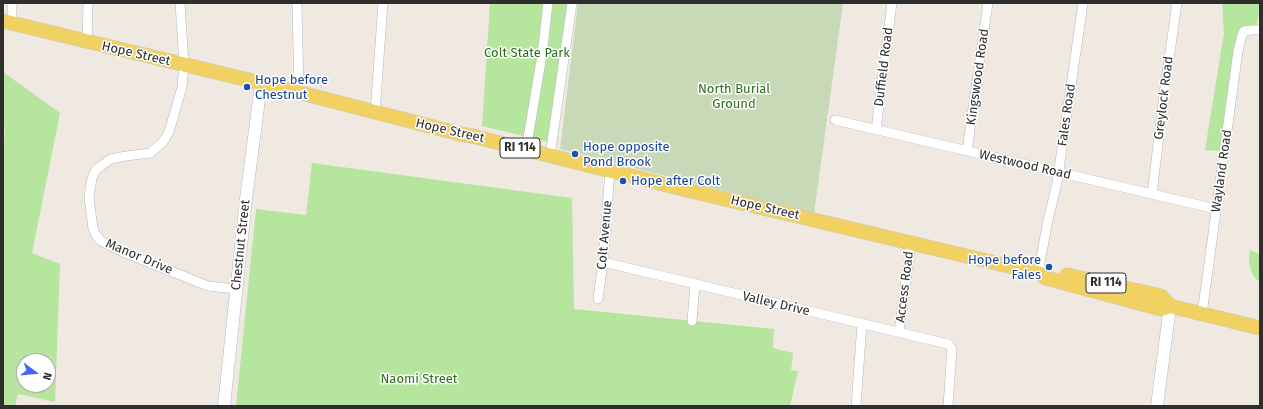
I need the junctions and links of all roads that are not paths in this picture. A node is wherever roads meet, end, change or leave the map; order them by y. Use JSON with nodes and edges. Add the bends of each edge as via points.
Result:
{"nodes":[{"id":1,"x":12,"y":3,"type":"edge"},
{"id":2,"x":88,"y":3,"type":"edge"},
{"id":3,"x":180,"y":3,"type":"edge"},
{"id":4,"x":297,"y":3,"type":"edge"},
{"id":5,"x":383,"y":3,"type":"edge"},
{"id":6,"x":548,"y":3,"type":"edge"},
{"id":7,"x":572,"y":3,"type":"edge"},
{"id":8,"x":892,"y":3,"type":"edge"},
{"id":9,"x":988,"y":3,"type":"edge"},
{"id":10,"x":1083,"y":3,"type":"edge"},
{"id":11,"x":1176,"y":3,"type":"edge"},
{"id":12,"x":8,"y":23,"type":"edge"},
{"id":13,"x":1260,"y":30,"type":"edge"},
{"id":14,"x":88,"y":42,"type":"junction"},
{"id":15,"x":184,"y":65,"type":"junction"},
{"id":16,"x":261,"y":84,"type":"junction"},
{"id":17,"x":299,"y":93,"type":"junction"},
{"id":18,"x":376,"y":113,"type":"junction"},
{"id":19,"x":835,"y":120,"type":"dead end"},
{"id":20,"x":876,"y":130,"type":"junction"},
{"id":21,"x":526,"y":150,"type":"junction"},
{"id":22,"x":967,"y":151,"type":"junction"},
{"id":23,"x":550,"y":156,"type":"junction"},
{"id":24,"x":610,"y":170,"type":"junction"},
{"id":25,"x":1058,"y":172,"type":"junction"},
{"id":26,"x":1152,"y":194,"type":"junction"},
{"id":27,"x":1216,"y":209,"type":"junction"},
{"id":28,"x":911,"y":243,"type":"junction"},
{"id":29,"x":603,"y":262,"type":"junction"},
{"id":30,"x":1038,"y":273,"type":"junction"},
{"id":31,"x":695,"y":284,"type":"junction"},
{"id":32,"x":236,"y":290,"type":"junction"},
{"id":33,"x":598,"y":299,"type":"dead end"},
{"id":34,"x":1170,"y":306,"type":"junction"},
{"id":35,"x":1202,"y":314,"type":"junction"},
{"id":36,"x":692,"y":321,"type":"dead end"},
{"id":37,"x":862,"y":324,"type":"junction"},
{"id":38,"x":1260,"y":328,"type":"edge"},
{"id":39,"x":899,"y":332,"type":"junction"},
{"id":40,"x":224,"y":406,"type":"edge"},
{"id":41,"x":856,"y":406,"type":"edge"},
{"id":42,"x":948,"y":406,"type":"edge"},
{"id":43,"x":1157,"y":406,"type":"edge"}],
"edges":[{"from":1,"to":12,"type":"street"},
{"from":2,"to":14,"type":"street"},
{"from":3,"to":15,"type":"street","name":"Manor Drive"},
{"from":4,"to":17,"type":"street"},
{"from":5,"to":18,"type":"street"},
{"from":6,"to":21,"type":"street"},
{"from":7,"to":23,"type":"street"},
{"from":8,"to":20,"type":"street","name":"Duffield Road"},
{"from":9,"to":22,"type":"street","name":"Kingswood Road"},
{"from":10,"to":25,"type":"street","name":"Fales Road"},
{"from":11,"to":26,"type":"street","name":"Greylock Road"},
{"from":12,"to":14,"type":"main road","name":"Hope Street","number":"RI 114"},
{"from":13,"to":27,"type":"street","name":"Wayland Road","via":[[1246,30],[1238,51]]},
{"from":14,"to":15,"type":"main road","name":"Hope Street","number":"RI 114"},
{"from":15,"to":16,"type":"main road","name":"Hope Street","number":"RI 114"},
{"from":15,"to":32,"type":"street","name":"Manor Drive","via":[[182,87],[170,132],[163,142],[150,153],[108,161],[94,174],[90,197],[93,229],[101,241],[123,252],[208,286]]},
{"from":16,"to":17,"type":"main road","name":"Hope Street","number":"RI 114"},
{"from":16,"to":32,"type":"street","name":"Chestnut Street"},
{"from":17,"to":18,"type":"main road","name":"Hope Street","number":"RI 114"},
{"from":18,"to":21,"type":"main road","name":"Hope Street","number":"RI 114"},
{"from":19,"to":20,"type":"street","name":"Westwood Road"},
{"from":20,"to":22,"type":"street","name":"Westwood Road"},
{"from":21,"to":23,"type":"main road","name":"Hope Street","number":"RI 114"},
{"from":22,"to":25,"type":"street","name":"Westwood Road"},
{"from":23,"to":24,"type":"main road","name":"Hope Street","number":"RI 114"},
{"from":24,"to":28,"type":"main road","name":"Hope Street","number":"RI 114"},
{"from":24,"to":29,"type":"street","name":"Colt Avenue"},
{"from":25,"to":26,"type":"street","name":"Westwood Road"},
{"from":25,"to":30,"type":"street","name":"Fales Road"},
{"from":26,"to":27,"type":"street","name":"Westwood Road"},
{"from":27,"to":35,"type":"street","name":"Wayland Road"},
{"from":28,"to":30,"type":"main road","name":"Hope Street","number":"RI 114"},
{"from":28,"to":39,"type":"street","name":"Access Road"},
{"from":29,"to":31,"type":"street","name":"Valley Drive"},
{"from":29,"to":33,"type":"street","name":"Colt Avenue"},
{"from":30,"to":34,"type":"main road","name":"Hope Street","number":"RI 114","via":[[1048,270],[1161,296]]},
{"from":31,"to":36,"type":"street"},
{"from":31,"to":37,"type":"street","name":"Valley Drive"},
{"from":32,"to":40,"type":"street","name":"Chestnut Street"},
{"from":34,"to":35,"type":"main road","name":"Hope Street","number":"RI 114"},
{"from":34,"to":43,"type":"street"},
{"from":35,"to":38,"type":"main road","name":"Hope Street","number":"RI 114"},
{"from":37,"to":39,"type":"street","name":"Valley Drive"},
{"from":37,"to":41,"type":"street"},
{"from":39,"to":42,"type":"street","name":"Valley Drive","via":[[948,344],[952,349]]}]}
